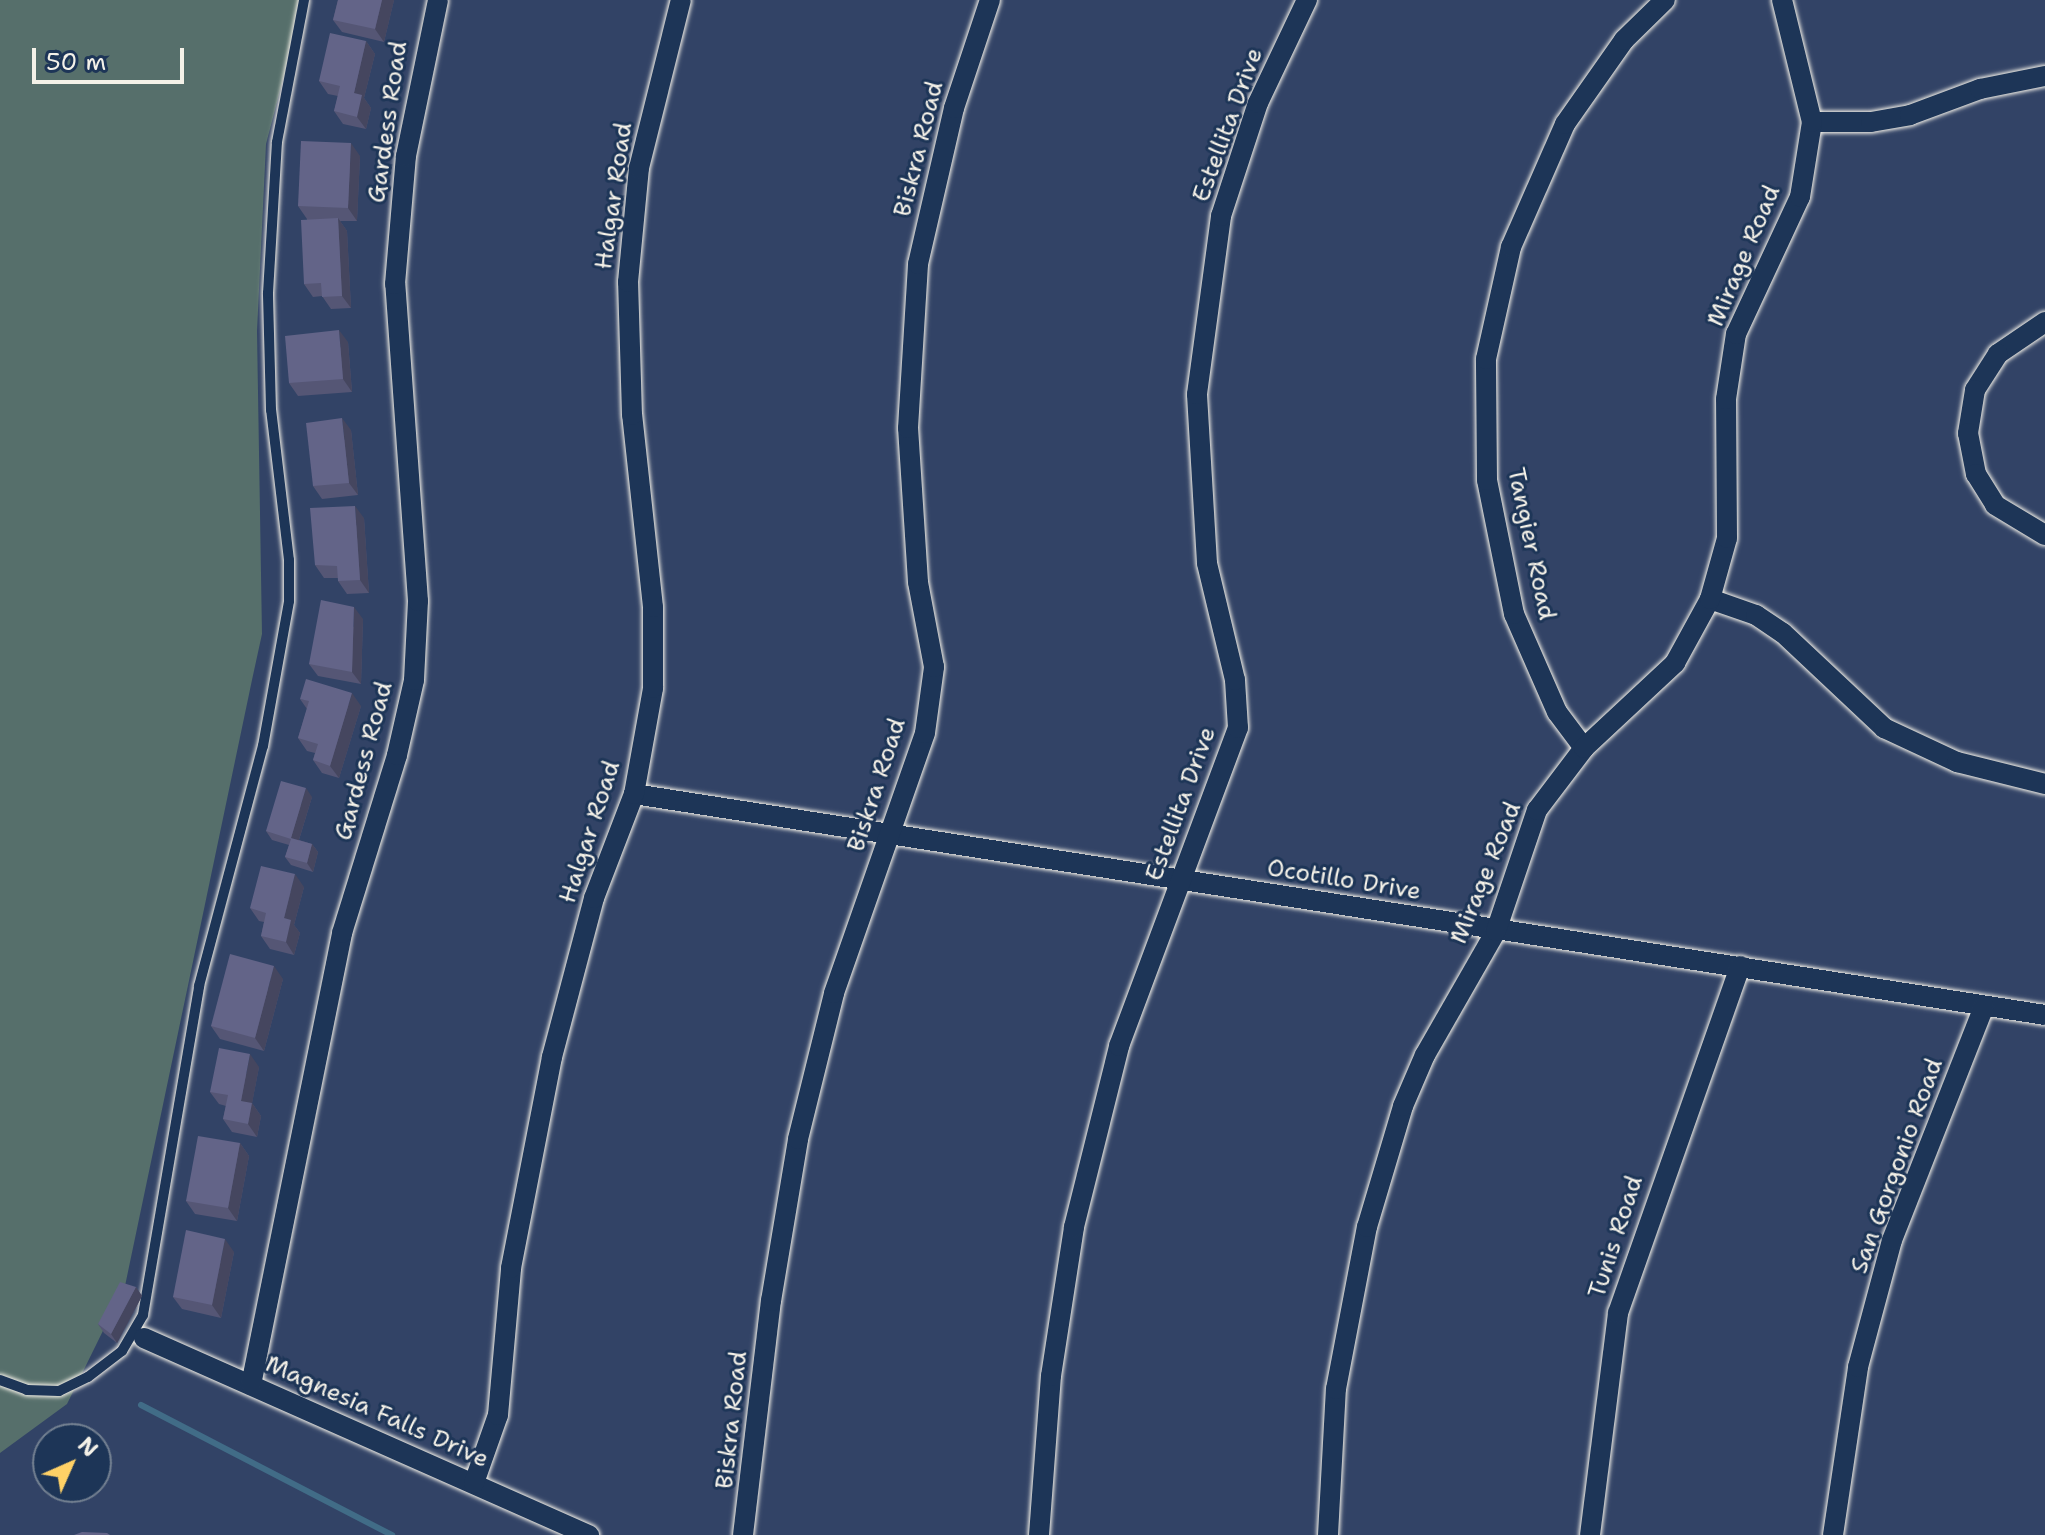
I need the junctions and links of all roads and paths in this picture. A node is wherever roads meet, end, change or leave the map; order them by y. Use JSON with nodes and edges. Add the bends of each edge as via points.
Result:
{"nodes":[{"id":1,"x":304,"y":0,"type":"edge"},
{"id":2,"x":438,"y":0,"type":"edge"},
{"id":3,"x":681,"y":0,"type":"edge"},
{"id":4,"x":990,"y":0,"type":"edge"},
{"id":5,"x":1307,"y":0,"type":"edge"},
{"id":6,"x":1665,"y":0,"type":"edge"},
{"id":7,"x":1782,"y":0,"type":"edge"},
{"id":8,"x":2045,"y":76,"type":"edge"},
{"id":9,"x":1812,"y":122,"type":"junction"},
{"id":10,"x":2045,"y":322,"type":"edge"},
{"id":11,"x":2045,"y":535,"type":"edge"},
{"id":12,"x":1710,"y":599,"type":"junction"},
{"id":13,"x":1584,"y":748,"type":"junction"},
{"id":14,"x":2045,"y":784,"type":"edge"},
{"id":15,"x":634,"y":794,"type":"junction"},
{"id":16,"x":889,"y":836,"type":"junction"},
{"id":17,"x":1181,"y":881,"type":"junction"},
{"id":18,"x":1496,"y":931,"type":"junction"},
{"id":19,"x":1740,"y":966,"type":"junction"},
{"id":20,"x":1984,"y":1006,"type":"junction"},
{"id":21,"x":2045,"y":1015,"type":"edge"},
{"id":22,"x":144,"y":1338,"type":"dead end"},
{"id":23,"x":0,"y":1380,"type":"edge"},
{"id":24,"x":251,"y":1385,"type":"junction"},
{"id":25,"x":474,"y":1483,"type":"junction"},
{"id":26,"x":589,"y":1535,"type":"edge"},
{"id":27,"x":743,"y":1535,"type":"edge"},
{"id":28,"x":1039,"y":1535,"type":"edge"},
{"id":29,"x":1328,"y":1535,"type":"edge"},
{"id":30,"x":1590,"y":1535,"type":"edge"},
{"id":31,"x":1833,"y":1535,"type":"edge"}],
"edges":[{"from":1,"to":23,"type":"lane","via":[[277,142],[269,280],[271,410],[289,601],[263,746],[196,1001],[143,1315],[122,1351],[59,1391],[27,1390]]},
{"from":2,"to":24,"type":"street","name":"Gardess Road","via":[[406,156],[395,284],[418,601],[414,680],[397,755],[342,933]]},
{"from":3,"to":15,"type":"street","name":"Halgar Road","via":[[639,168],[628,282],[632,415],[653,607],[653,688]]},
{"from":4,"to":16,"type":"street","name":"Biskra Road","via":[[954,108],[918,264],[908,428],[918,582],[934,667],[925,733]]},
{"from":5,"to":17,"type":"street","name":"Estellita Drive","via":[[1258,103],[1221,216],[1197,394],[1207,563],[1235,680],[1238,728]]},
{"from":6,"to":13,"type":"street","name":"Tangier Road","via":[[1624,40],[1565,124],[1511,247],[1486,359],[1487,480],[1514,614],[1557,712]]},
{"from":7,"to":9,"type":"street","name":"Mirage Road"},
{"from":8,"to":9,"type":"street","via":[[1980,89],[1910,115],[1871,122]]},
{"from":9,"to":12,"type":"street","name":"Mirage Road","via":[[1800,197],[1736,334],[1726,399],[1727,538]]},
{"from":10,"to":11,"type":"street","via":[[1998,354],[1975,390],[1968,433],[1976,474],[1995,505]]},
{"from":12,"to":13,"type":"street","name":"Mirage Road","via":[[1675,663]]},
{"from":12,"to":14,"type":"street","via":[[1756,615],[1783,633],[1884,728],[1957,762]]},
{"from":13,"to":18,"type":"street","name":"Mirage Road","via":[[1537,810]]},
{"from":15,"to":16,"type":"street","name":"Ocotillo Drive"},
{"from":15,"to":25,"type":"street","name":"Halgar Road","via":[[594,898],[552,1057],[511,1268],[498,1415]]},
{"from":16,"to":17,"type":"street","name":"Ocotillo Drive"},
{"from":16,"to":27,"type":"street","name":"Biskra Road","via":[[834,993],[798,1139],[771,1301]]},
{"from":17,"to":18,"type":"street","name":"Ocotillo Drive"},
{"from":17,"to":28,"type":"street","name":"Estellita Drive","via":[[1119,1046],[1074,1227],[1051,1376]]},
{"from":18,"to":19,"type":"street","name":"Ocotillo Drive"},
{"from":18,"to":29,"type":"street","name":"Mirage Road","via":[[1414,1080],[1367,1227],[1336,1389]]},
{"from":19,"to":20,"type":"street","name":"Ocotillo Drive"},
{"from":19,"to":30,"type":"street","name":"Tunis Road","via":[[1618,1313]]},
{"from":20,"to":21,"type":"street","name":"Ocotillo Drive"},
{"from":20,"to":31,"type":"street","name":"San Gorgonio Road","via":[[1892,1240],[1858,1367]]},
{"from":22,"to":24,"type":"street","name":"Magnesia Falls Drive"},
{"from":24,"to":25,"type":"street","name":"Magnesia Falls Drive"},
{"from":25,"to":26,"type":"street","name":"Magnesia Falls Drive"}]}
